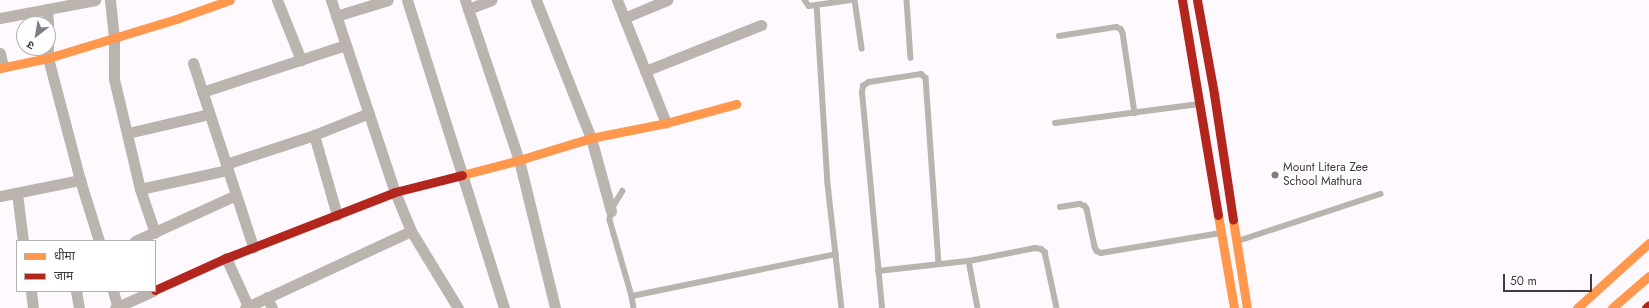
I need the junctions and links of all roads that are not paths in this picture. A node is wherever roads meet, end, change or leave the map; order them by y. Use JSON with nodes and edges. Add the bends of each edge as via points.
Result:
{"nodes":[{"id":1,"x":95,"y":0,"type":"edge"},
{"id":2,"x":110,"y":0,"type":"edge"},
{"id":3,"x":230,"y":0,"type":"edge"},
{"id":4,"x":277,"y":0,"type":"edge"},
{"id":5,"x":331,"y":0,"type":"edge"},
{"id":6,"x":388,"y":0,"type":"edge"},
{"id":7,"x":407,"y":0,"type":"edge"},
{"id":8,"x":491,"y":0,"type":"edge"},
{"id":9,"x":536,"y":0,"type":"edge"},
{"id":10,"x":616,"y":0,"type":"edge"},
{"id":11,"x":667,"y":0,"type":"edge"},
{"id":12,"x":806,"y":0,"type":"edge"},
{"id":13,"x":851,"y":0,"type":"edge"},
{"id":14,"x":855,"y":0,"type":"edge"},
{"id":15,"x":907,"y":0,"type":"edge"},
{"id":16,"x":1182,"y":0,"type":"edge"},
{"id":17,"x":1196,"y":0,"type":"edge"},
{"id":18,"x":467,"y":4,"type":"edge"},
{"id":19,"x":817,"y":5,"type":"junction"},
{"id":20,"x":47,"y":9,"type":"junction"},
{"id":21,"x":47,"y":16,"type":"edge"},
{"id":22,"x":336,"y":16,"type":"junction"},
{"id":23,"x":0,"y":18,"type":"edge"},
{"id":24,"x":624,"y":18,"type":"junction"},
{"id":25,"x":761,"y":25,"type":"dead end"},
{"id":26,"x":1059,"y":36,"type":"dead end"},
{"id":27,"x":114,"y":38,"type":"junction"},
{"id":28,"x":346,"y":45,"type":"junction"},
{"id":29,"x":862,"y":48,"type":"dead end"},
{"id":30,"x":0,"y":53,"type":"edge"},
{"id":31,"x":48,"y":58,"type":"junction"},
{"id":32,"x":911,"y":58,"type":"dead end"},
{"id":33,"x":301,"y":60,"type":"junction"},
{"id":34,"x":192,"y":63,"type":"dead end"},
{"id":35,"x":1,"y":67,"type":"edge"},
{"id":36,"x":645,"y":71,"type":"junction"},
{"id":37,"x":202,"y":92,"type":"junction"},
{"id":38,"x":736,"y":104,"type":"dead end"},
{"id":39,"x":1199,"y":104,"type":"junction"},
{"id":40,"x":369,"y":113,"type":"junction"},
{"id":41,"x":1135,"y":113,"type":"junction"},
{"id":42,"x":209,"y":114,"type":"junction"},
{"id":43,"x":666,"y":123,"type":"junction"},
{"id":44,"x":1055,"y":123,"type":"dead end"},
{"id":45,"x":128,"y":133,"type":"junction"},
{"id":46,"x":314,"y":135,"type":"junction"},
{"id":47,"x":591,"y":138,"type":"junction"},
{"id":48,"x":519,"y":160,"type":"junction"},
{"id":49,"x":227,"y":167,"type":"junction"},
{"id":50,"x":462,"y":174,"type":"junction"},
{"id":51,"x":80,"y":180,"type":"junction"},
{"id":52,"x":140,"y":189,"type":"junction"},
{"id":53,"x":395,"y":192,"type":"junction"},
{"id":54,"x":622,"y":192,"type":"dead end"},
{"id":55,"x":17,"y":193,"type":"junction"},
{"id":56,"x":1380,"y":194,"type":"dead end"},
{"id":57,"x":236,"y":195,"type":"junction"},
{"id":58,"x":0,"y":196,"type":"edge"},
{"id":59,"x":1060,"y":207,"type":"dead end"},
{"id":60,"x":611,"y":211,"type":"junction"},
{"id":61,"x":337,"y":215,"type":"junction"},
{"id":62,"x":411,"y":231,"type":"junction"},
{"id":63,"x":155,"y":233,"type":"junction"},
{"id":64,"x":1220,"y":233,"type":"junction"},
{"id":65,"x":24,"y":240,"type":"edge"},
{"id":66,"x":99,"y":240,"type":"edge"},
{"id":67,"x":138,"y":240,"type":"edge"},
{"id":68,"x":1235,"y":241,"type":"junction"},
{"id":69,"x":1649,"y":243,"type":"edge"},
{"id":70,"x":253,"y":247,"type":"junction"},
{"id":71,"x":836,"y":254,"type":"junction"},
{"id":72,"x":226,"y":258,"type":"junction"},
{"id":73,"x":969,"y":261,"type":"junction"},
{"id":74,"x":939,"y":264,"type":"junction"},
{"id":75,"x":878,"y":271,"type":"junction"},
{"id":76,"x":1649,"y":276,"type":"edge"},
{"id":77,"x":156,"y":290,"type":"edge"},
{"id":78,"x":30,"y":292,"type":"edge"},
{"id":79,"x":76,"y":292,"type":"edge"},
{"id":80,"x":113,"y":292,"type":"edge"},
{"id":81,"x":152,"y":292,"type":"edge"},
{"id":82,"x":632,"y":296,"type":"junction"},
{"id":83,"x":268,"y":297,"type":"junction"},
{"id":84,"x":1649,"y":305,"type":"edge"},
{"id":85,"x":247,"y":307,"type":"edge"},
{"id":86,"x":33,"y":308,"type":"edge"},
{"id":87,"x":79,"y":308,"type":"edge"},
{"id":88,"x":117,"y":308,"type":"edge"},
{"id":89,"x":272,"y":308,"type":"edge"},
{"id":90,"x":458,"y":308,"type":"edge"},
{"id":91,"x":504,"y":308,"type":"edge"},
{"id":92,"x":555,"y":308,"type":"edge"},
{"id":93,"x":634,"y":308,"type":"edge"},
{"id":94,"x":842,"y":308,"type":"edge"},
{"id":95,"x":882,"y":308,"type":"edge"},
{"id":96,"x":978,"y":308,"type":"edge"},
{"id":97,"x":1057,"y":308,"type":"edge"},
{"id":98,"x":1234,"y":308,"type":"edge"},
{"id":99,"x":1247,"y":308,"type":"edge"},
{"id":100,"x":1577,"y":308,"type":"edge"},
{"id":101,"x":1612,"y":308,"type":"edge"},
{"id":102,"x":1646,"y":308,"type":"edge"}],
"edges":[{"from":1,"to":20,"type":"street"},
{"from":2,"to":27,"type":"street"},
{"from":3,"to":27,"type":"main road"},
{"from":4,"to":33,"type":"street"},
{"from":5,"to":22,"type":"street"},
{"from":6,"to":22,"type":"street"},
{"from":7,"to":50,"type":"street"},
{"from":8,"to":18,"type":"street"},
{"from":9,"to":47,"type":"street"},
{"from":10,"to":24,"type":"street"},
{"from":11,"to":24,"type":"street"},
{"from":12,"to":19,"type":"lane","via":[[809,6]]},
{"from":13,"to":19,"type":"lane"},
{"from":14,"to":29,"type":"lane"},
{"from":15,"to":32,"type":"lane"},
{"from":16,"to":39,"type":"main road"},
{"from":17,"to":68,"type":"main road","via":[[1214,94]]},
{"from":18,"to":48,"type":"street"},
{"from":19,"to":71,"type":"lane","via":[[828,184]]},
{"from":20,"to":21,"type":"street"},
{"from":20,"to":23,"type":"street"},
{"from":22,"to":28,"type":"street"},
{"from":24,"to":36,"type":"street"},
{"from":25,"to":36,"type":"street"},
{"from":26,"to":41,"type":"lane","via":[[1116,27],[1121,29]]},
{"from":27,"to":31,"type":"main road"},
{"from":27,"to":45,"type":"street","via":[[114,80]]},
{"from":28,"to":33,"type":"street"},
{"from":28,"to":40,"type":"street"},
{"from":30,"to":35,"type":"street"},
{"from":31,"to":35,"type":"main road"},
{"from":31,"to":51,"type":"street"},
{"from":33,"to":37,"type":"street"},
{"from":34,"to":37,"type":"street"},
{"from":36,"to":43,"type":"street"},
{"from":37,"to":42,"type":"street"},
{"from":38,"to":43,"type":"main road"},
{"from":39,"to":41,"type":"lane"},
{"from":39,"to":64,"type":"main road"},
{"from":40,"to":46,"type":"street"},
{"from":40,"to":53,"type":"street"},
{"from":41,"to":44,"type":"lane"},
{"from":42,"to":45,"type":"street"},
{"from":42,"to":49,"type":"street"},
{"from":43,"to":47,"type":"main road"},
{"from":45,"to":52,"type":"street"},
{"from":46,"to":49,"type":"street"},
{"from":46,"to":61,"type":"street"},
{"from":47,"to":48,"type":"main road"},
{"from":47,"to":60,"type":"street"},
{"from":48,"to":50,"type":"main road"},
{"from":48,"to":92,"type":"street"},
{"from":49,"to":52,"type":"street"},
{"from":49,"to":57,"type":"street"},
{"from":50,"to":53,"type":"main road"},
{"from":50,"to":91,"type":"street"},
{"from":51,"to":55,"type":"street"},
{"from":51,"to":66,"type":"street"},
{"from":52,"to":63,"type":"street"},
{"from":53,"to":61,"type":"main road"},
{"from":53,"to":62,"type":"street"},
{"from":54,"to":60,"type":"lane"},
{"from":55,"to":58,"type":"street"},
{"from":55,"to":65,"type":"street"},
{"from":56,"to":68,"type":"lane"},
{"from":57,"to":63,"type":"street"},
{"from":57,"to":70,"type":"street"},
{"from":59,"to":64,"type":"lane","via":[[1080,204],[1085,206],[1095,247],[1101,253]]},
{"from":60,"to":82,"type":"lane","via":[[610,220]]},
{"from":61,"to":70,"type":"main road"},
{"from":62,"to":83,"type":"street"},
{"from":62,"to":90,"type":"street"},
{"from":63,"to":67,"type":"street"},
{"from":64,"to":98,"type":"main road"},
{"from":68,"to":99,"type":"main road"},
{"from":69,"to":100,"type":"main road"},
{"from":70,"to":72,"type":"main road"},
{"from":71,"to":82,"type":"lane"},
{"from":71,"to":94,"type":"lane"},
{"from":72,"to":77,"type":"main road"},
{"from":72,"to":85,"type":"street"},
{"from":73,"to":74,"type":"lane"},
{"from":73,"to":96,"type":"lane"},
{"from":73,"to":97,"type":"lane","via":[[1041,249],[1046,252]]},
{"from":74,"to":75,"type":"lane"},
{"from":74,"to":75,"type":"lane","via":[[926,78],[921,74],[869,82],[862,90]]},
{"from":75,"to":95,"type":"lane"},
{"from":76,"to":101,"type":"main road"},
{"from":78,"to":86,"type":"street"},
{"from":79,"to":87,"type":"street"},
{"from":80,"to":88,"type":"street"},
{"from":81,"to":88,"type":"street"},
{"from":82,"to":93,"type":"lane"},
{"from":83,"to":85,"type":"street"},
{"from":83,"to":89,"type":"street"},
{"from":84,"to":102,"type":"main road"}]}
